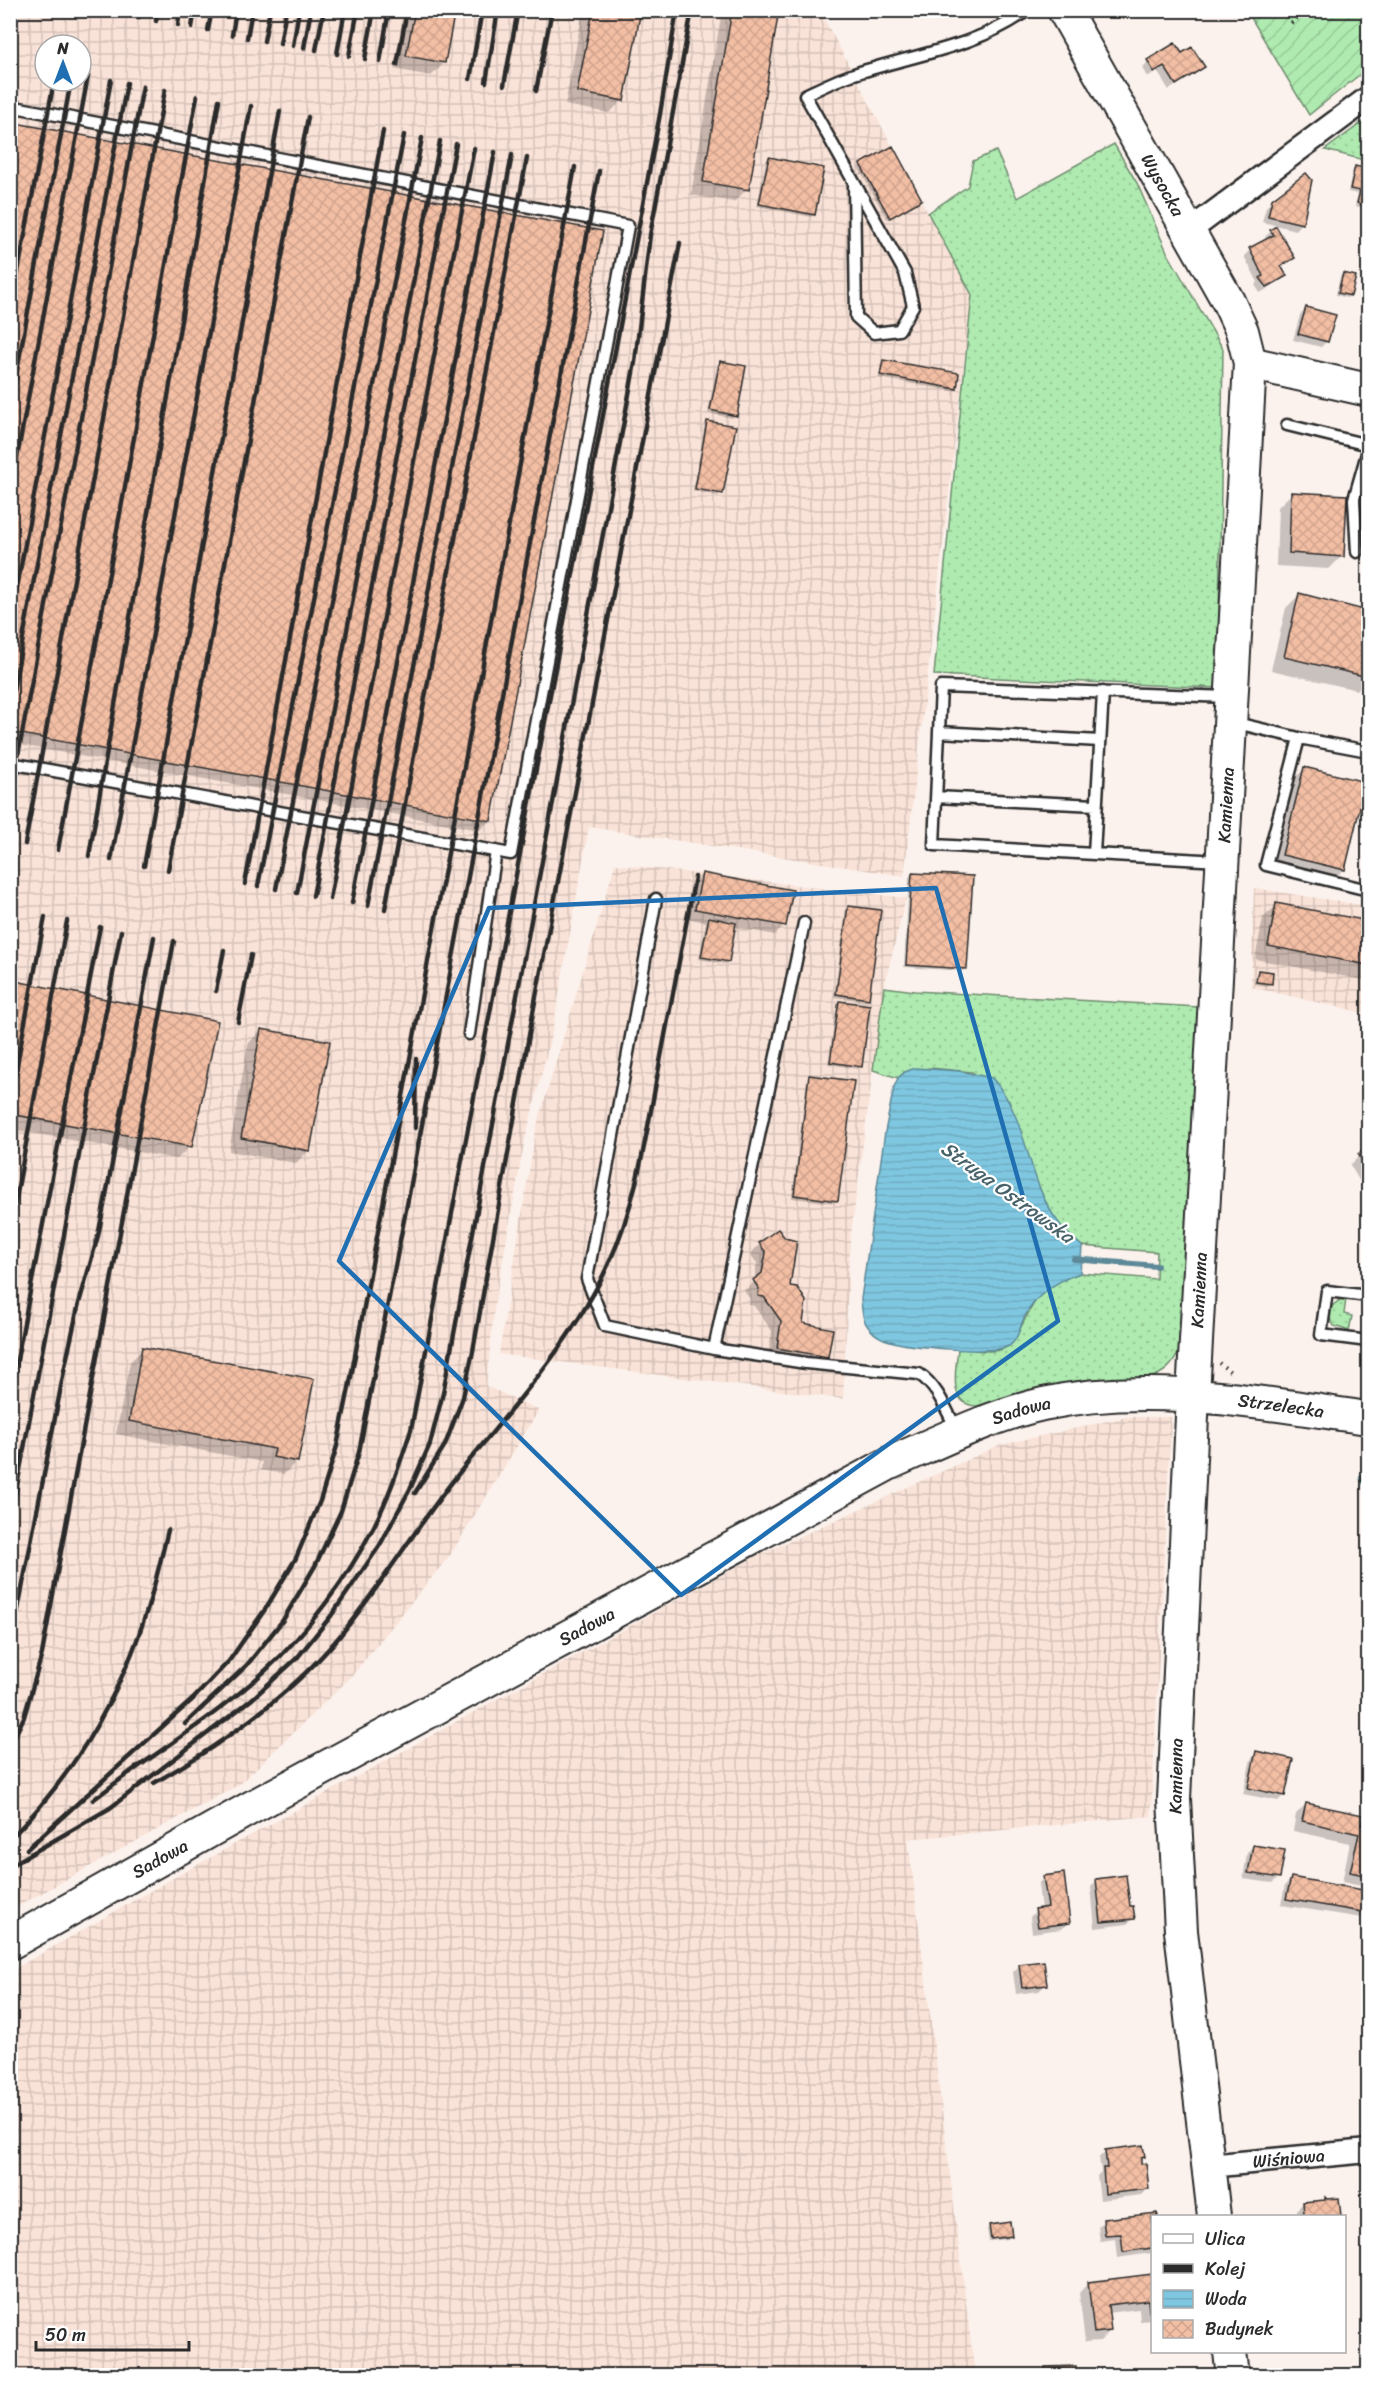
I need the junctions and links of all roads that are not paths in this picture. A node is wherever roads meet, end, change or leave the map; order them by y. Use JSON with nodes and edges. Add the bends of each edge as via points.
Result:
{"nodes":[{"id":1,"x":1028,"y":10,"type":"edge"},
{"id":2,"x":1064,"y":10,"type":"edge"},
{"id":3,"x":1368,"y":98,"type":"edge"},
{"id":4,"x":10,"y":106,"type":"edge"},
{"id":5,"x":854,"y":183,"type":"junction"},
{"id":6,"x":1189,"y":231,"type":"junction"},
{"id":7,"x":1250,"y":363,"type":"junction"},
{"id":8,"x":1368,"y":390,"type":"edge"},
{"id":9,"x":1287,"y":425,"type":"dead end"},
{"id":10,"x":1368,"y":447,"type":"edge"},
{"id":11,"x":1357,"y":552,"type":"dead end"},
{"id":12,"x":1103,"y":692,"type":"junction"},
{"id":13,"x":1231,"y":709,"type":"junction"},
{"id":14,"x":939,"y":732,"type":"junction"},
{"id":15,"x":1299,"y":738,"type":"junction"},
{"id":16,"x":1100,"y":741,"type":"junction"},
{"id":17,"x":1368,"y":751,"type":"edge"},
{"id":18,"x":10,"y":763,"type":"edge"},
{"id":19,"x":936,"y":797,"type":"junction"},
{"id":20,"x":1096,"y":806,"type":"junction"},
{"id":21,"x":496,"y":851,"type":"junction"},
{"id":22,"x":1094,"y":854,"type":"junction"},
{"id":23,"x":1223,"y":861,"type":"junction"},
{"id":24,"x":1368,"y":890,"type":"edge"},
{"id":25,"x":656,"y":899,"type":"dead end"},
{"id":26,"x":804,"y":923,"type":"dead end"},
{"id":27,"x":470,"y":1034,"type":"dead end"},
{"id":28,"x":1368,"y":1296,"type":"edge"},
{"id":29,"x":1368,"y":1341,"type":"edge"},
{"id":30,"x":714,"y":1349,"type":"junction"},
{"id":31,"x":1193,"y":1395,"type":"junction"},
{"id":32,"x":1368,"y":1418,"type":"edge"},
{"id":33,"x":958,"y":1433,"type":"junction"},
{"id":34,"x":10,"y":1943,"type":"edge"},
{"id":35,"x":1368,"y":2151,"type":"edge"},
{"id":36,"x":1209,"y":2166,"type":"junction"},
{"id":37,"x":1214,"y":2215,"type":"edge"},
{"id":38,"x":1230,"y":2353,"type":"edge"},
{"id":39,"x":1233,"y":2376,"type":"edge"}],
"edges":[{"from":1,"to":5,"type":"lane","via":[[1007,26],[983,36],[850,75],[805,95]]},
{"from":2,"to":6,"type":"street","name":"Wysocka"},
{"from":3,"to":6,"type":"street"},
{"from":4,"to":21,"type":"lane","via":[[628,226],[511,855]]},
{"from":5,"to":5,"type":"lane","via":[[905,273],[913,306],[900,330],[874,333],[856,317]]},
{"from":6,"to":7,"type":"street","name":"Wysocka","via":[[1242,331]]},
{"from":7,"to":8,"type":"street"},
{"from":7,"to":13,"type":"street","name":"Kamienna"},
{"from":9,"to":10,"type":"lane"},
{"from":10,"to":11,"type":"lane","via":[[1354,499]]},
{"from":12,"to":13,"type":"lane"},
{"from":12,"to":14,"type":"lane","via":[[941,687]]},
{"from":12,"to":16,"type":"lane"},
{"from":13,"to":15,"type":"lane"},
{"from":13,"to":23,"type":"street","name":"Kamienna"},
{"from":14,"to":16,"type":"lane"},
{"from":14,"to":19,"type":"lane"},
{"from":15,"to":17,"type":"lane"},
{"from":15,"to":24,"type":"lane","via":[[1266,865]]},
{"from":16,"to":20,"type":"lane"},
{"from":18,"to":21,"type":"lane"},
{"from":19,"to":20,"type":"lane"},
{"from":19,"to":22,"type":"lane","via":[[934,845]]},
{"from":20,"to":22,"type":"lane"},
{"from":21,"to":27,"type":"lane"},
{"from":22,"to":23,"type":"lane"},
{"from":23,"to":31,"type":"street","name":"Kamienna"},
{"from":25,"to":30,"type":"lane","via":[[587,1279],[605,1326]]},
{"from":26,"to":30,"type":"lane"},
{"from":28,"to":29,"type":"lane","via":[[1327,1291],[1322,1335]]},
{"from":30,"to":33,"type":"lane","via":[[919,1374],[936,1390]]},
{"from":31,"to":32,"type":"street","name":"Strzelecka"},
{"from":31,"to":33,"type":"street","name":"Sadowa","via":[[1130,1394],[1076,1399],[1018,1411]]},
{"from":31,"to":36,"type":"street","name":"Kamienna","via":[[1174,1799],[1181,1931]]},
{"from":33,"to":34,"type":"street","name":"Sadowa","via":[[890,1463],[254,1806]]},
{"from":35,"to":36,"type":"street","name":"Wiśniowa"},
{"from":36,"to":37,"type":"street","name":"Kamienna"},
{"from":38,"to":39,"type":"street"}]}
